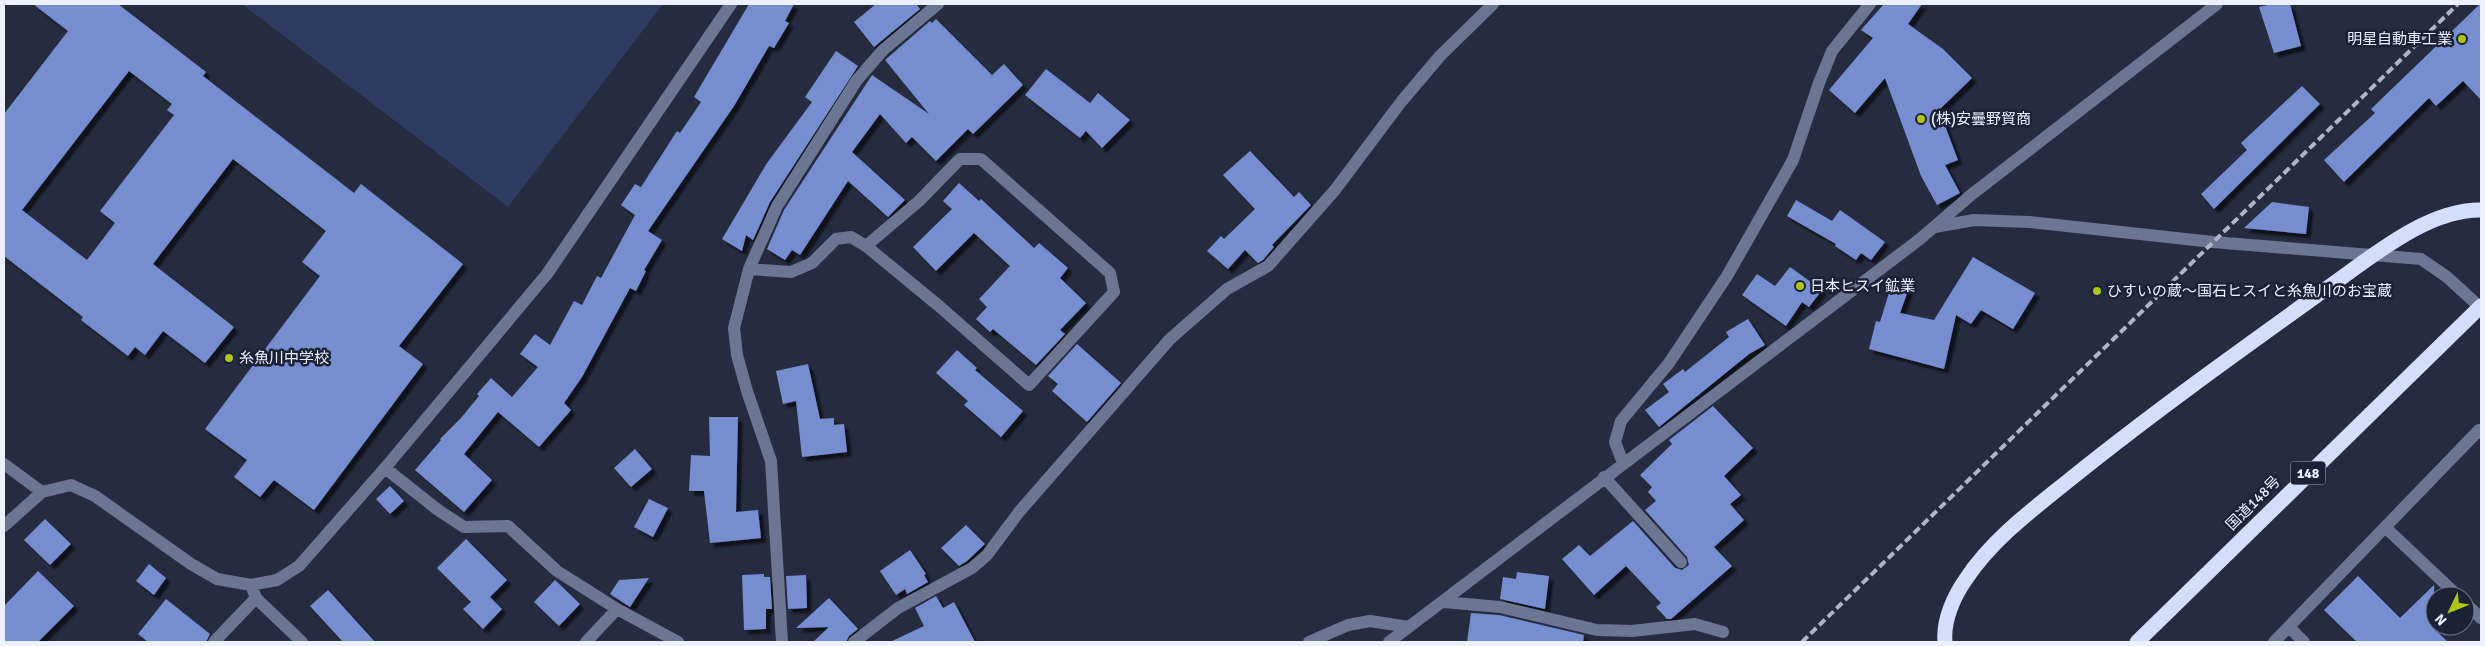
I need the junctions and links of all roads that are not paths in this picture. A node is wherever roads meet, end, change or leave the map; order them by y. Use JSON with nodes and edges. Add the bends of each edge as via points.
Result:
{"nodes":[{"id":1,"x":731,"y":4,"type":"edge"},
{"id":2,"x":938,"y":4,"type":"edge"},
{"id":3,"x":1493,"y":4,"type":"edge"},
{"id":4,"x":1870,"y":4,"type":"edge"},
{"id":5,"x":2217,"y":4,"type":"edge"},
{"id":6,"x":2481,"y":210,"type":"edge"},
{"id":7,"x":1935,"y":227,"type":"junction"},
{"id":8,"x":866,"y":246,"type":"junction"},
{"id":9,"x":749,"y":269,"type":"junction"},
{"id":10,"x":2481,"y":307,"type":"edge"},
{"id":11,"x":2481,"y":433,"type":"edge"},
{"id":12,"x":1623,"y":463,"type":"junction"},
{"id":13,"x":4,"y":464,"type":"edge"},
{"id":14,"x":385,"y":468,"type":"junction"},
{"id":15,"x":1604,"y":477,"type":"junction"},
{"id":16,"x":42,"y":492,"type":"junction"},
{"id":17,"x":4,"y":526,"type":"edge"},
{"id":18,"x":2385,"y":527,"type":"junction"},
{"id":19,"x":1681,"y":562,"type":"dead end"},
{"id":20,"x":251,"y":585,"type":"junction"},
{"id":21,"x":2447,"y":586,"type":"edge"},
{"id":22,"x":256,"y":598,"type":"junction"},
{"id":23,"x":1444,"y":602,"type":"junction"},
{"id":24,"x":617,"y":609,"type":"junction"},
{"id":25,"x":1409,"y":627,"type":"junction"},
{"id":26,"x":2289,"y":627,"type":"junction"},
{"id":27,"x":1723,"y":632,"type":"dead end"},
{"id":28,"x":214,"y":642,"type":"edge"},
{"id":29,"x":302,"y":642,"type":"edge"},
{"id":30,"x":586,"y":642,"type":"edge"},
{"id":31,"x":678,"y":642,"type":"edge"},
{"id":32,"x":782,"y":642,"type":"edge"},
{"id":33,"x":854,"y":642,"type":"edge"},
{"id":34,"x":1309,"y":642,"type":"edge"},
{"id":35,"x":1389,"y":642,"type":"edge"},
{"id":36,"x":1945,"y":642,"type":"edge"},
{"id":37,"x":2137,"y":642,"type":"edge"},
{"id":38,"x":2274,"y":642,"type":"edge"},
{"id":39,"x":2304,"y":642,"type":"edge"}],
"edges":[{"from":1,"to":14,"type":"street","via":[[547,274]]},
{"from":2,"to":9,"type":"street","via":[[883,50],[857,80],[777,206]]},
{"from":3,"to":33,"type":"street","via":[[1440,56],[1336,190],[1268,266],[1227,290],[1170,339],[1019,512],[987,555],[972,568],[898,608]]},
{"from":4,"to":12,"type":"street","via":[[1832,50],[1793,160],[1727,276],[1669,363],[1621,421],[1615,442]]},
{"from":5,"to":7,"type":"street"},
{"from":6,"to":36,"type":"highway","bridge":true,"via":[[2439,217],[2417,228],[2322,291],[2147,419],[2048,498],[2009,532],[1967,577],[1948,616]]},
{"from":7,"to":10,"type":"street","via":[[1974,220],[2029,222],[2213,242],[2421,259]]},
{"from":7,"to":12,"type":"street"},
{"from":8,"to":8,"type":"street","via":[[1029,385],[1114,292],[1110,273],[981,159],[960,159]]},
{"from":8,"to":9,"type":"street","via":[[851,237],[836,239],[812,263],[791,272]]},
{"from":9,"to":32,"type":"street","via":[[734,328],[746,391],[771,461]]},
{"from":10,"to":37,"type":"highway","name":"国道148号","number":"148"},
{"from":11,"to":18,"type":"street","via":[[2479,430]]},
{"from":12,"to":15,"type":"street"},
{"from":13,"to":16,"type":"street"},
{"from":14,"to":20,"type":"street","via":[[299,566],[277,580]]},
{"from":14,"to":24,"type":"street","via":[[464,527],[508,526],[557,571]]},
{"from":15,"to":19,"type":"street"},
{"from":15,"to":23,"type":"street"},
{"from":16,"to":17,"type":"street"},
{"from":16,"to":20,"type":"street","via":[[71,485],[95,496],[217,579]]},
{"from":18,"to":21,"type":"street"},
{"from":18,"to":26,"type":"street"},
{"from":20,"to":22,"type":"street"},
{"from":22,"to":28,"type":"street"},
{"from":22,"to":29,"type":"street"},
{"from":23,"to":25,"type":"street"},
{"from":23,"to":27,"type":"street","via":[[1500,607],[1597,630],[1632,631],[1695,624]]},
{"from":24,"to":30,"type":"street"},
{"from":24,"to":31,"type":"street"},
{"from":25,"to":34,"type":"street","via":[[1370,621],[1348,625]]},
{"from":25,"to":35,"type":"street"},
{"from":26,"to":38,"type":"street"},
{"from":26,"to":39,"type":"street"}]}
